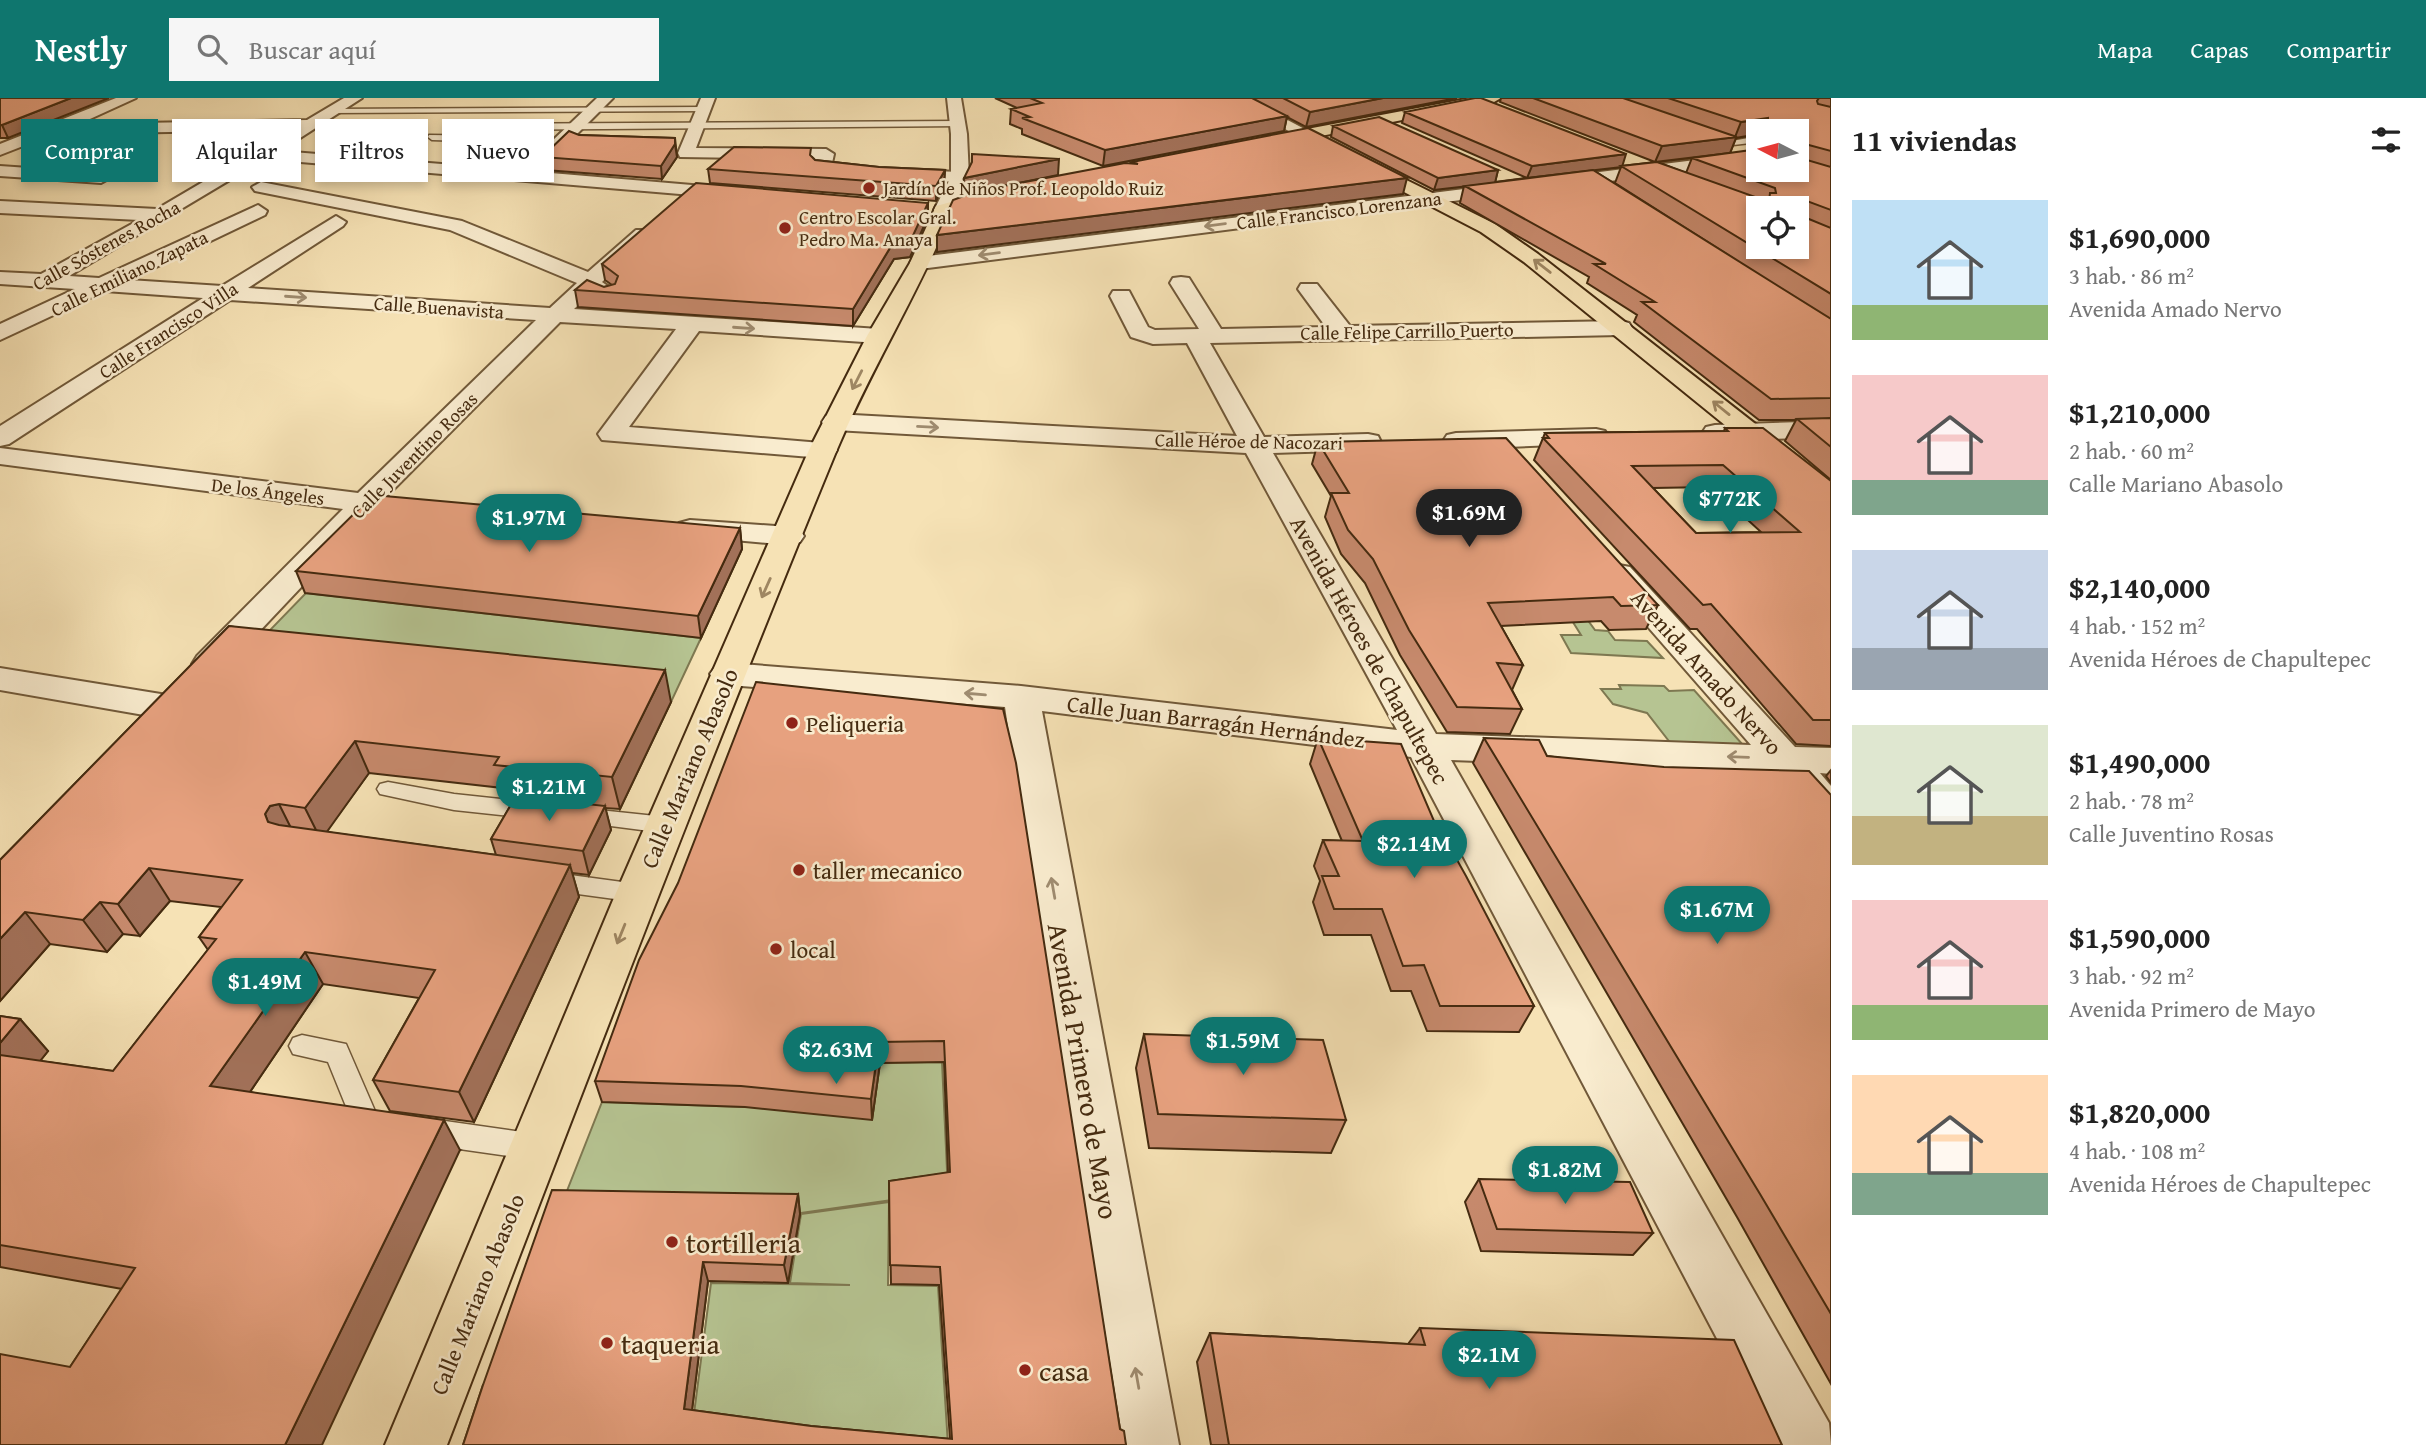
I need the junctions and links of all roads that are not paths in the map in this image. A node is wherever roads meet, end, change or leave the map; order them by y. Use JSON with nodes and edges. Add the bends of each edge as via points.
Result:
{"nodes":[{"id":1,"x":129,"y":98,"type":"edge"},
{"id":2,"x":355,"y":98,"type":"edge"},
{"id":3,"x":954,"y":98,"type":"edge"},
{"id":4,"x":1234,"y":98,"type":"edge"},
{"id":5,"x":706,"y":103,"type":"edge"},
{"id":6,"x":600,"y":104,"type":"edge"},
{"id":7,"x":1491,"y":104,"type":"edge"},
{"id":8,"x":200,"y":110,"type":"dead end"},
{"id":9,"x":331,"y":111,"type":"junction"},
{"id":10,"x":78,"y":119,"type":"edge"},
{"id":11,"x":1377,"y":120,"type":"junction"},
{"id":12,"x":308,"y":125,"type":"junction"},
{"id":13,"x":158,"y":127,"type":"edge"},
{"id":14,"x":165,"y":127,"type":"junction"},
{"id":15,"x":696,"y":127,"type":"junction"},
{"id":16,"x":301,"y":129,"type":"edge"},
{"id":17,"x":959,"y":129,"type":"junction"},
{"id":18,"x":1399,"y":130,"type":"edge"},
{"id":19,"x":1306,"y":134,"type":"junction"},
{"id":20,"x":829,"y":135,"type":"dead end"},
{"id":21,"x":432,"y":137,"type":"dead end"},
{"id":22,"x":442,"y":137,"type":"edge"},
{"id":23,"x":554,"y":137,"type":"edge"},
{"id":24,"x":564,"y":138,"type":"junction"},
{"id":25,"x":1746,"y":140,"type":"edge"},
{"id":26,"x":1719,"y":141,"type":"joint"},
{"id":27,"x":8,"y":143,"type":"edge"},
{"id":28,"x":1253,"y":144,"type":"edge"},
{"id":29,"x":554,"y":148,"type":"edge"},
{"id":30,"x":0,"y":150,"type":"edge"},
{"id":31,"x":1746,"y":151,"type":"edge"},
{"id":32,"x":1618,"y":156,"type":"edge"},
{"id":33,"x":301,"y":157,"type":"edge"},
{"id":34,"x":1746,"y":158,"type":"edge"},
{"id":35,"x":442,"y":169,"type":"edge"},
{"id":36,"x":0,"y":171,"type":"edge"},
{"id":37,"x":1657,"y":171,"type":"junction"},
{"id":38,"x":21,"y":172,"type":"edge"},
{"id":39,"x":1500,"y":176,"type":"edge"},
{"id":40,"x":554,"y":179,"type":"edge"},
{"id":41,"x":1591,"y":179,"type":"junction"},
{"id":42,"x":215,"y":182,"type":"edge"},
{"id":43,"x":1695,"y":186,"type":"edge"},
{"id":44,"x":261,"y":187,"type":"dead end"},
{"id":45,"x":1525,"y":187,"type":"junction"},
{"id":46,"x":691,"y":191,"type":"junction"},
{"id":47,"x":1013,"y":191,"type":"edge"},
{"id":48,"x":1615,"y":195,"type":"edge"},
{"id":49,"x":757,"y":196,"type":"edge"},
{"id":50,"x":1429,"y":198,"type":"junction"},
{"id":51,"x":944,"y":199,"type":"junction"},
{"id":52,"x":0,"y":207,"type":"edge"},
{"id":53,"x":258,"y":211,"type":"dead end"},
{"id":54,"x":161,"y":215,"type":"junction"},
{"id":55,"x":336,"y":222,"type":"dead end"},
{"id":56,"x":920,"y":263,"type":"junction"},
{"id":57,"x":589,"y":280,"type":"junction"},
{"id":58,"x":46,"y":281,"type":"junction"},
{"id":59,"x":1181,"y":283,"type":"dead end"},
{"id":60,"x":105,"y":285,"type":"junction"},
{"id":61,"x":6,"y":287,"type":"edge"},
{"id":62,"x":1309,"y":289,"type":"dead end"},
{"id":63,"x":228,"y":292,"type":"junction"},
{"id":64,"x":1121,"y":296,"type":"dead end"},
{"id":65,"x":553,"y":315,"type":"junction"},
{"id":66,"x":681,"y":324,"type":"junction"},
{"id":67,"x":1621,"y":328,"type":"junction"},
{"id":68,"x":1342,"y":332,"type":"junction"},
{"id":69,"x":0,"y":333,"type":"edge"},
{"id":70,"x":1204,"y":335,"type":"junction"},
{"id":71,"x":878,"y":336,"type":"junction"},
{"id":72,"x":1831,"y":429,"type":"edge"},
{"id":73,"x":1751,"y":432,"type":"junction"},
{"id":74,"x":1684,"y":434,"type":"edge"},
{"id":75,"x":829,"y":436,"type":"junction"},
{"id":76,"x":1618,"y":436,"type":"edge"},
{"id":77,"x":0,"y":438,"type":"edge"},
{"id":78,"x":1498,"y":440,"type":"junction"},
{"id":79,"x":1431,"y":441,"type":"edge"},
{"id":80,"x":1390,"y":442,"type":"edge"},
{"id":81,"x":1255,"y":444,"type":"junction"},
{"id":82,"x":0,"y":456,"type":"edge"},
{"id":83,"x":1526,"y":471,"type":"edge"},
{"id":84,"x":1831,"y":497,"type":"edge"},
{"id":85,"x":365,"y":503,"type":"junction"},
{"id":86,"x":405,"y":507,"type":"edge"},
{"id":87,"x":666,"y":527,"type":"edge"},
{"id":88,"x":789,"y":536,"type":"junction"},
{"id":89,"x":1600,"y":553,"type":"edge"},
{"id":90,"x":728,"y":674,"type":"junction"},
{"id":91,"x":0,"y":679,"type":"edge"},
{"id":92,"x":1021,"y":697,"type":"junction"},
{"id":93,"x":1424,"y":746,"type":"junction"},
{"id":94,"x":1785,"y":759,"type":"junction"},
{"id":95,"x":1831,"y":761,"type":"edge"},
{"id":96,"x":388,"y":789,"type":"dead end"},
{"id":97,"x":1831,"y":811,"type":"edge"},
{"id":98,"x":665,"y":825,"type":"junction"},
{"id":99,"x":528,"y":878,"type":"edge"},
{"id":100,"x":637,"y":893,"type":"junction"},
{"id":101,"x":302,"y":1046,"type":"dead end"},
{"id":102,"x":536,"y":1147,"type":"junction"},
{"id":103,"x":416,"y":1445,"type":"edge"},
{"id":104,"x":1148,"y":1445,"type":"edge"},
{"id":105,"x":1807,"y":1445,"type":"edge"}],
"edges":[{"from":1,"to":10,"type":"street"},
{"from":2,"to":9,"type":"street","name":"Calle Sóstenes Rocha"},
{"from":3,"to":17,"type":"street","name":"Calle Mariano Abasolo"},
{"from":4,"to":19,"type":"street"},
{"from":5,"to":6,"type":"lane"},
{"from":5,"to":15,"type":"street"},
{"from":6,"to":9,"type":"lane"},
{"from":6,"to":24,"type":"street"},
{"from":7,"to":11,"type":"main road"},
{"from":8,"to":14,"type":"street"},
{"from":9,"to":12,"type":"street","name":"Calle Sóstenes Rocha"},
{"from":11,"to":18,"type":"street"},
{"from":11,"to":19,"type":"main road"},
{"from":12,"to":14,"type":"street"},
{"from":12,"to":16,"type":"street","name":"Calle Sóstenes Rocha"},
{"from":13,"to":14,"type":"street"},
{"from":15,"to":17,"type":"lane"},
{"from":15,"to":24,"type":"lane"},
{"from":15,"to":51,"type":"street","via":[[684,147],[826,155],[822,167],[880,174]]},
{"from":17,"to":20,"type":"lane"},
{"from":17,"to":51,"type":"street","name":"Calle Mariano Abasolo"},
{"from":19,"to":28,"type":"main road"},
{"from":19,"to":50,"type":"main road"},
{"from":21,"to":22,"type":"lane"},
{"from":23,"to":24,"type":"lane"},
{"from":24,"to":29,"type":"street"},
{"from":25,"to":26,"type":"lane"},
{"from":26,"to":31,"type":"street"},
{"from":27,"to":30,"type":"street"},
{"from":32,"to":37,"type":"street"},
{"from":33,"to":35,"type":"street"},
{"from":34,"to":37,"type":"street","name":"Calle Francisco Lorenzana"},
{"from":36,"to":38,"type":"street"},
{"from":37,"to":41,"type":"street","name":"Calle Francisco Lorenzana"},
{"from":37,"to":43,"type":"street"},
{"from":39,"to":45,"type":"street"},
{"from":40,"to":46,"type":"street"},
{"from":41,"to":45,"type":"street","name":"Calle Francisco Lorenzana"},
{"from":41,"to":48,"type":"street"},
{"from":42,"to":54,"type":"street","name":"Calle Sóstenes Rocha"},
{"from":44,"to":57,"type":"street","via":[[455,225]]},
{"from":45,"to":50,"type":"street","name":"Calle Francisco Lorenzana"},
{"from":46,"to":49,"type":"street"},
{"from":46,"to":57,"type":"street","name":"Calle Juventino Rosas"},
{"from":47,"to":51,"type":"main road","via":[[972,200]]},
{"from":50,"to":56,"type":"street","name":"Calle Francisco Lorenzana","one_way":true},
{"from":67,"to":50,"type":"main road","one_way":true,"via":[[1488,228]]},
{"from":51,"to":56,"type":"main road","name":"Calle Mariano Abasolo"},
{"from":52,"to":54,"type":"street"},
{"from":53,"to":60,"type":"street","name":"Calle Emiliano Zapata"},
{"from":54,"to":58,"type":"street","name":"Calle Sóstenes Rocha"},
{"from":55,"to":63,"type":"street","name":"Calle Francisco Villa"},
{"from":56,"to":71,"type":"main road","name":"Calle Mariano Abasolo"},
{"from":57,"to":65,"type":"street","name":"Calle Juventino Rosas"},
{"from":57,"to":66,"type":"street","via":[[597,289]]},
{"from":58,"to":60,"type":"street","name":"Calle Buenavista"},
{"from":58,"to":61,"type":"street","name":"Calle Buenavista"},
{"from":59,"to":70,"type":"street","name":"Avenida Héroes de Chapultepec"},
{"from":60,"to":63,"type":"street","name":"Calle Buenavista"},
{"from":60,"to":69,"type":"street","name":"Calle Emiliano Zapata"},
{"from":62,"to":68,"type":"street"},
{"from":63,"to":65,"type":"street","name":"Calle Buenavista","one_way":true},
{"from":63,"to":77,"type":"street","name":"Calle Francisco Villa"},
{"from":64,"to":70,"type":"street","name":"Calle Felipe Carrillo Puerto","via":[[1144,336]]},
{"from":65,"to":66,"type":"street","name":"Calle Buenavista"},
{"from":65,"to":85,"type":"street","name":"Calle Juventino Rosas"},
{"from":66,"to":71,"type":"street","name":"Calle Buenavista","one_way":true},
{"from":66,"to":75,"type":"street","name":"Calle Héroe de Nacozari","via":[[611,434]]},
{"from":67,"to":68,"type":"street","name":"Calle Felipe Carrillo Puerto"},
{"from":73,"to":67,"type":"main road","one_way":true},
{"from":68,"to":70,"type":"street","name":"Calle Felipe Carrillo Puerto"},
{"from":70,"to":81,"type":"street","name":"Avenida Héroes de Chapultepec"},
{"from":71,"to":75,"type":"main road","name":"Calle Mariano Abasolo","one_way":true},
{"from":72,"to":73,"type":"street"},
{"from":73,"to":74,"type":"street"},
{"from":73,"to":84,"type":"main road"},
{"from":75,"to":81,"type":"street","name":"Calle Héroe de Nacozari","one_way":true},
{"from":75,"to":88,"type":"main road","name":"Calle Mariano Abasolo"},
{"from":76,"to":78,"type":"street"},
{"from":78,"to":79,"type":"street"},
{"from":78,"to":83,"type":"street"},
{"from":80,"to":81,"type":"street","name":"Calle Héroe de Nacozari"},
{"from":81,"to":93,"type":"street","name":"Avenida Héroes de Chapultepec"},
{"from":82,"to":85,"type":"street","name":"De los Ángeles"},
{"from":85,"to":86,"type":"street","name":"De los Ángeles"},
{"from":85,"to":91,"type":"street","name":"Calle Juventino Rosas","via":[[158,717]]},
{"from":87,"to":88,"type":"street"},
{"from":88,"to":90,"type":"main road","name":"Calle Mariano Abasolo","one_way":true},
{"from":89,"to":94,"type":"street","name":"Avenida Amado Nervo"},
{"from":92,"to":90,"type":"street","name":"Calle Juan Barragán Hernández","one_way":true},
{"from":90,"to":98,"type":"main road","name":"Calle Mariano Abasolo"},
{"from":92,"to":93,"type":"street","name":"Calle Juan Barragán Hernández"},
{"from":104,"to":92,"type":"street","name":"Avenida Primero de Mayo","one_way":true},
{"from":94,"to":93,"type":"street","name":"Calle Juan Barragán Hernández","one_way":true},
{"from":93,"to":105,"type":"street","name":"Avenida Héroes de Chapultepec"},
{"from":94,"to":95,"type":"street","name":"Calle Juan Barragán Hernández"},
{"from":94,"to":97,"type":"street","name":"Avenida Amado Nervo"},
{"from":96,"to":98,"type":"lane","via":[[454,802]]},
{"from":98,"to":100,"type":"main road","name":"Calle Mariano Abasolo"},
{"from":99,"to":100,"type":"lane"},
{"from":100,"to":102,"type":"main road","name":"Calle Mariano Abasolo","one_way":true},
{"from":101,"to":102,"type":"lane","via":[[337,1052],[366,1122]]},
{"from":102,"to":103,"type":"main road","name":"Calle Mariano Abasolo"}]}
